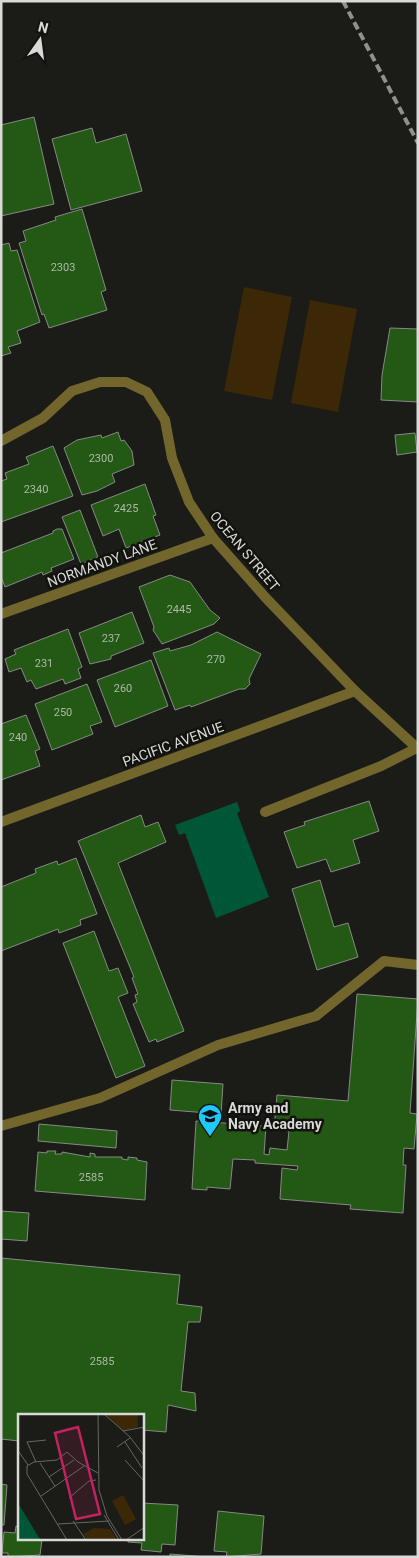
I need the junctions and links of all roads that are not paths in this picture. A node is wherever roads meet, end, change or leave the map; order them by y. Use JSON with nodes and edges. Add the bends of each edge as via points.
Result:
{"nodes":[{"id":1,"x":1,"y":441,"type":"edge"},
{"id":2,"x":213,"y":538,"type":"junction"},
{"id":3,"x":1,"y":614,"type":"edge"},
{"id":4,"x":355,"y":691,"type":"junction"},
{"id":5,"x":417,"y":748,"type":"edge"},
{"id":6,"x":265,"y":812,"type":"dead end"},
{"id":7,"x":1,"y":822,"type":"edge"},
{"id":8,"x":418,"y":965,"type":"edge"},
{"id":9,"x":1,"y":1126,"type":"edge"}],
"edges":[{"from":1,"to":2,"type":"street","name":"OCEAN STREET","via":[[43,418],[72,391],[100,382],[126,382],[146,392],[165,420],[172,458],[189,502]]},
{"from":2,"to":3,"type":"street","name":"NORMANDY LANE"},
{"from":2,"to":4,"type":"street","name":"OCEAN STREET"},
{"from":4,"to":5,"type":"street","name":"OCEAN STREET"},
{"from":4,"to":7,"type":"street","name":"PACIFIC AVENUE"},
{"from":5,"to":6,"type":"street","via":[[381,766]]},
{"from":8,"to":9,"type":"street","via":[[384,961],[316,1016],[218,1045],[100,1098]]}]}
